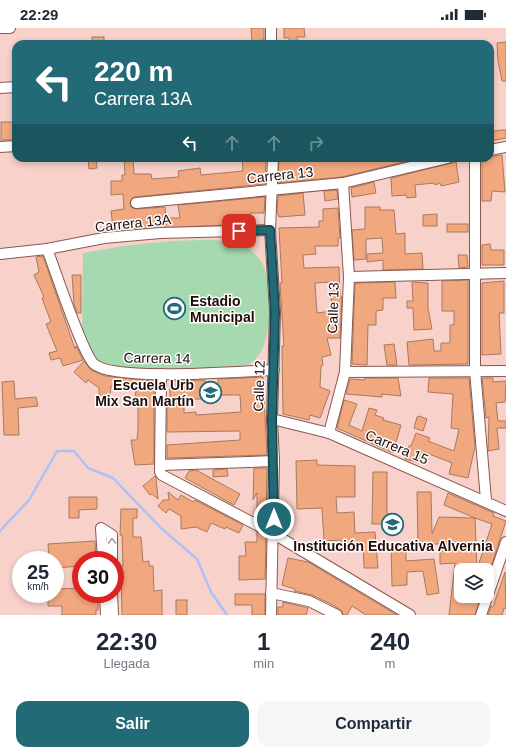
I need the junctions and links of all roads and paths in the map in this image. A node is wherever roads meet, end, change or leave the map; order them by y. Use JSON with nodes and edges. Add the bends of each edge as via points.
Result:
{"nodes":[{"id":1,"x":0,"y":28,"type":"edge"},
{"id":2,"x":10,"y":28,"type":"edge"},
{"id":3,"x":271,"y":28,"type":"edge"},
{"id":4,"x":271,"y":40,"type":"edge"},
{"id":5,"x":0,"y":88,"type":"edge"},
{"id":6,"x":12,"y":88,"type":"edge"},
{"id":7,"x":12,"y":146,"type":"edge"},
{"id":8,"x":0,"y":147,"type":"edge"},
{"id":9,"x":506,"y":147,"type":"edge"},
{"id":10,"x":494,"y":149,"type":"edge"},
{"id":11,"x":273,"y":162,"type":"edge"},
{"id":12,"x":431,"y":162,"type":"edge"},
{"id":13,"x":475,"y":162,"type":"edge"},
{"id":14,"x":343,"y":183,"type":"junction"},
{"id":15,"x":271,"y":190,"type":"junction"},
{"id":16,"x":136,"y":203,"type":"dead end"},
{"id":17,"x":270,"y":230,"type":"junction"},
{"id":18,"x":47,"y":249,"type":"junction"},
{"id":19,"x":0,"y":254,"type":"edge"},
{"id":20,"x":475,"y":272,"type":"junction"},
{"id":21,"x":506,"y":273,"type":"edge"},
{"id":22,"x":349,"y":277,"type":"junction"},
{"id":23,"x":274,"y":370,"type":"junction"},
{"id":24,"x":475,"y":370,"type":"junction"},
{"id":25,"x":506,"y":371,"type":"edge"},
{"id":26,"x":345,"y":372,"type":"junction"},
{"id":27,"x":161,"y":374,"type":"junction"},
{"id":28,"x":272,"y":419,"type":"junction"},
{"id":29,"x":328,"y":433,"type":"junction"},
{"id":30,"x":274,"y":461,"type":"junction"},
{"id":31,"x":161,"y":465,"type":"junction"},
{"id":32,"x":486,"y":500,"type":"junction"},
{"id":33,"x":506,"y":511,"type":"edge"},
{"id":34,"x":274,"y":534,"type":"junction"},
{"id":35,"x":506,"y":542,"type":"edge"},
{"id":36,"x":102,"y":551,"type":"edge"},
{"id":37,"x":112,"y":551,"type":"edge"},
{"id":38,"x":271,"y":593,"type":"junction"},
{"id":39,"x":105,"y":603,"type":"edge"},
{"id":40,"x":112,"y":603,"type":"edge"},
{"id":41,"x":106,"y":615,"type":"edge"},
{"id":42,"x":112,"y":615,"type":"edge"},
{"id":43,"x":271,"y":615,"type":"edge"},
{"id":44,"x":337,"y":615,"type":"edge"},
{"id":45,"x":410,"y":615,"type":"edge"},
{"id":46,"x":481,"y":615,"type":"edge"}],
"edges":[{"from":1,"to":2,"type":"street"},
{"from":3,"to":4,"type":"street"},
{"from":5,"to":6,"type":"street"},
{"from":7,"to":8,"type":"street"},
{"from":9,"to":10,"type":"street"},
{"from":11,"to":15,"type":"street","name":"Calle 12"},
{"from":12,"to":14,"type":"street","name":"Carrera 13"},
{"from":13,"to":20,"type":"street"},
{"from":14,"to":15,"type":"street","name":"Carrera 13"},
{"from":14,"to":22,"type":"street","name":"Calle 13"},
{"from":15,"to":16,"type":"street","name":"Carrera 13"},
{"from":15,"to":17,"type":"street","name":"Calle 12"},
{"from":17,"to":18,"type":"street","name":"Carrera 13A","via":[[160,233],[104,238]]},
{"from":17,"to":23,"type":"street","name":"Calle 12","via":[[275,312]]},
{"from":18,"to":19,"type":"street","name":"Carrera 13A"},
{"from":18,"to":27,"type":"street","name":"Carrera 14","via":[[89,358],[95,364],[127,373]]},
{"from":20,"to":21,"type":"street"},
{"from":20,"to":22,"type":"street"},
{"from":20,"to":24,"type":"street"},
{"from":22,"to":26,"type":"street","name":"Calle 13"},
{"from":23,"to":27,"type":"street","name":"Carrera 14"},
{"from":23,"to":28,"type":"street","name":"Calle 12"},
{"from":24,"to":25,"type":"street"},
{"from":24,"to":26,"type":"street"},
{"from":24,"to":32,"type":"street"},
{"from":26,"to":29,"type":"street","name":"Calle 13"},
{"from":27,"to":31,"type":"street"},
{"from":28,"to":29,"type":"street","name":"Carrera 15"},
{"from":28,"to":30,"type":"street","name":"Calle 12"},
{"from":29,"to":32,"type":"street","name":"Carrera 15"},
{"from":30,"to":31,"type":"street"},
{"from":30,"to":34,"type":"street","name":"Calle 12"},
{"from":31,"to":34,"type":"street","via":[[161,474]]},
{"from":32,"to":33,"type":"street","name":"Carrera 15"},
{"from":34,"to":38,"type":"street","name":"Calle 12"},
{"from":34,"to":45,"type":"street"},
{"from":35,"to":46,"type":"street"},
{"from":37,"to":36,"type":"street","one_way":true,"via":[[112,535],[101,528]]},
{"from":38,"to":43,"type":"street","name":"Calle 12"},
{"from":38,"to":44,"type":"street","via":[[309,601]]},
{"from":39,"to":41,"type":"street"},
{"from":40,"to":42,"type":"street"},
{"from":41,"to":42,"type":"street"}]}
